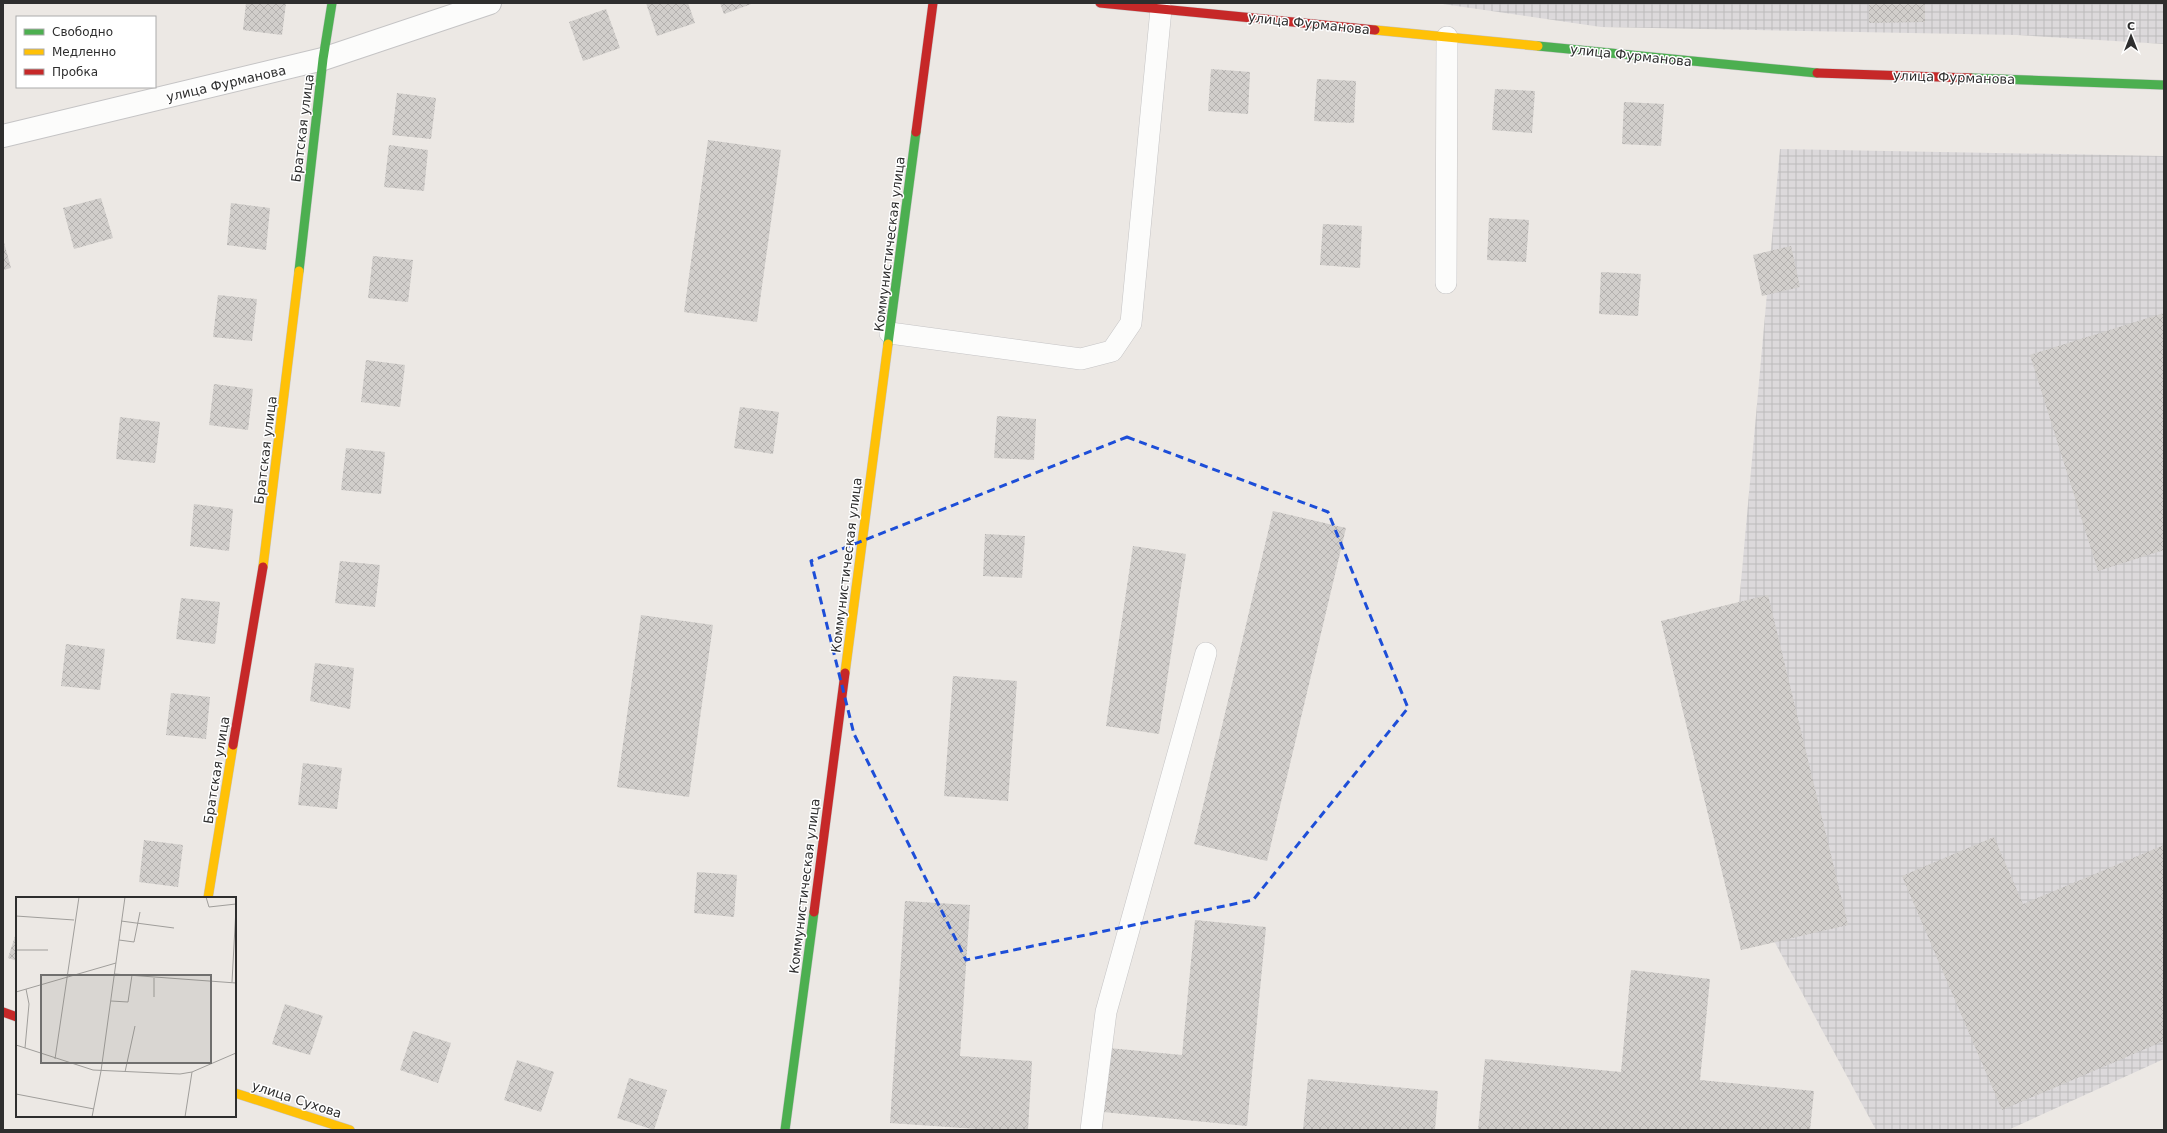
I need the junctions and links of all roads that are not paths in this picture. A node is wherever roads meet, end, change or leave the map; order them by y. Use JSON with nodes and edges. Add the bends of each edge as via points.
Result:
{"nodes":[{"id":1,"x":332,"y":3,"type":"edge"},
{"id":2,"x":490,"y":3,"type":"edge"},
{"id":3,"x":933,"y":3,"type":"edge"},
{"id":4,"x":1100,"y":3,"type":"edge"},
{"id":5,"x":1161,"y":9,"type":"junction"},
{"id":6,"x":1448,"y":37,"type":"junction"},
{"id":7,"x":323,"y":59,"type":"junction"},
{"id":8,"x":2164,"y":85,"type":"edge"},
{"id":9,"x":3,"y":136,"type":"edge"},
{"id":10,"x":1446,"y":283,"type":"dead end"},
{"id":11,"x":890,"y":334,"type":"junction"},
{"id":12,"x":1206,"y":653,"type":"dead end"},
{"id":13,"x":208,"y":897,"type":"edge"},
{"id":14,"x":3,"y":1012,"type":"edge"},
{"id":15,"x":16,"y":1017,"type":"edge"},
{"id":16,"x":236,"y":1093,"type":"edge"},
{"id":17,"x":350,"y":1130,"type":"edge"},
{"id":18,"x":785,"y":1130,"type":"edge"},
{"id":19,"x":1091,"y":1130,"type":"edge"}],
"edges":[{"from":1,"to":7,"type":"street","name":"Братская улица"},
{"from":2,"to":7,"type":"street","name":"улица Фурманова"},
{"from":3,"to":11,"type":"street","name":"Коммунистическая улица"},
{"from":4,"to":5,"type":"street","name":"улица Фурманова"},
{"from":5,"to":6,"type":"street","name":"улица Фурманова"},
{"from":5,"to":11,"type":"lane","via":[[1131,324],[1112,351],[1081,358]]},
{"from":6,"to":8,"type":"street","name":"улица Фурманова","via":[[1817,73]]},
{"from":6,"to":10,"type":"lane"},
{"from":7,"to":9,"type":"street","name":"улица Фурманова"},
{"from":7,"to":13,"type":"street","name":"Братская улица","via":[[268,536]]},
{"from":11,"to":18,"type":"street","name":"Коммунистическая улица"},
{"from":12,"to":19,"type":"lane","via":[[1106,1012]]},
{"from":14,"to":15,"type":"street"},
{"from":16,"to":17,"type":"street","name":"улица Сухова"}]}
